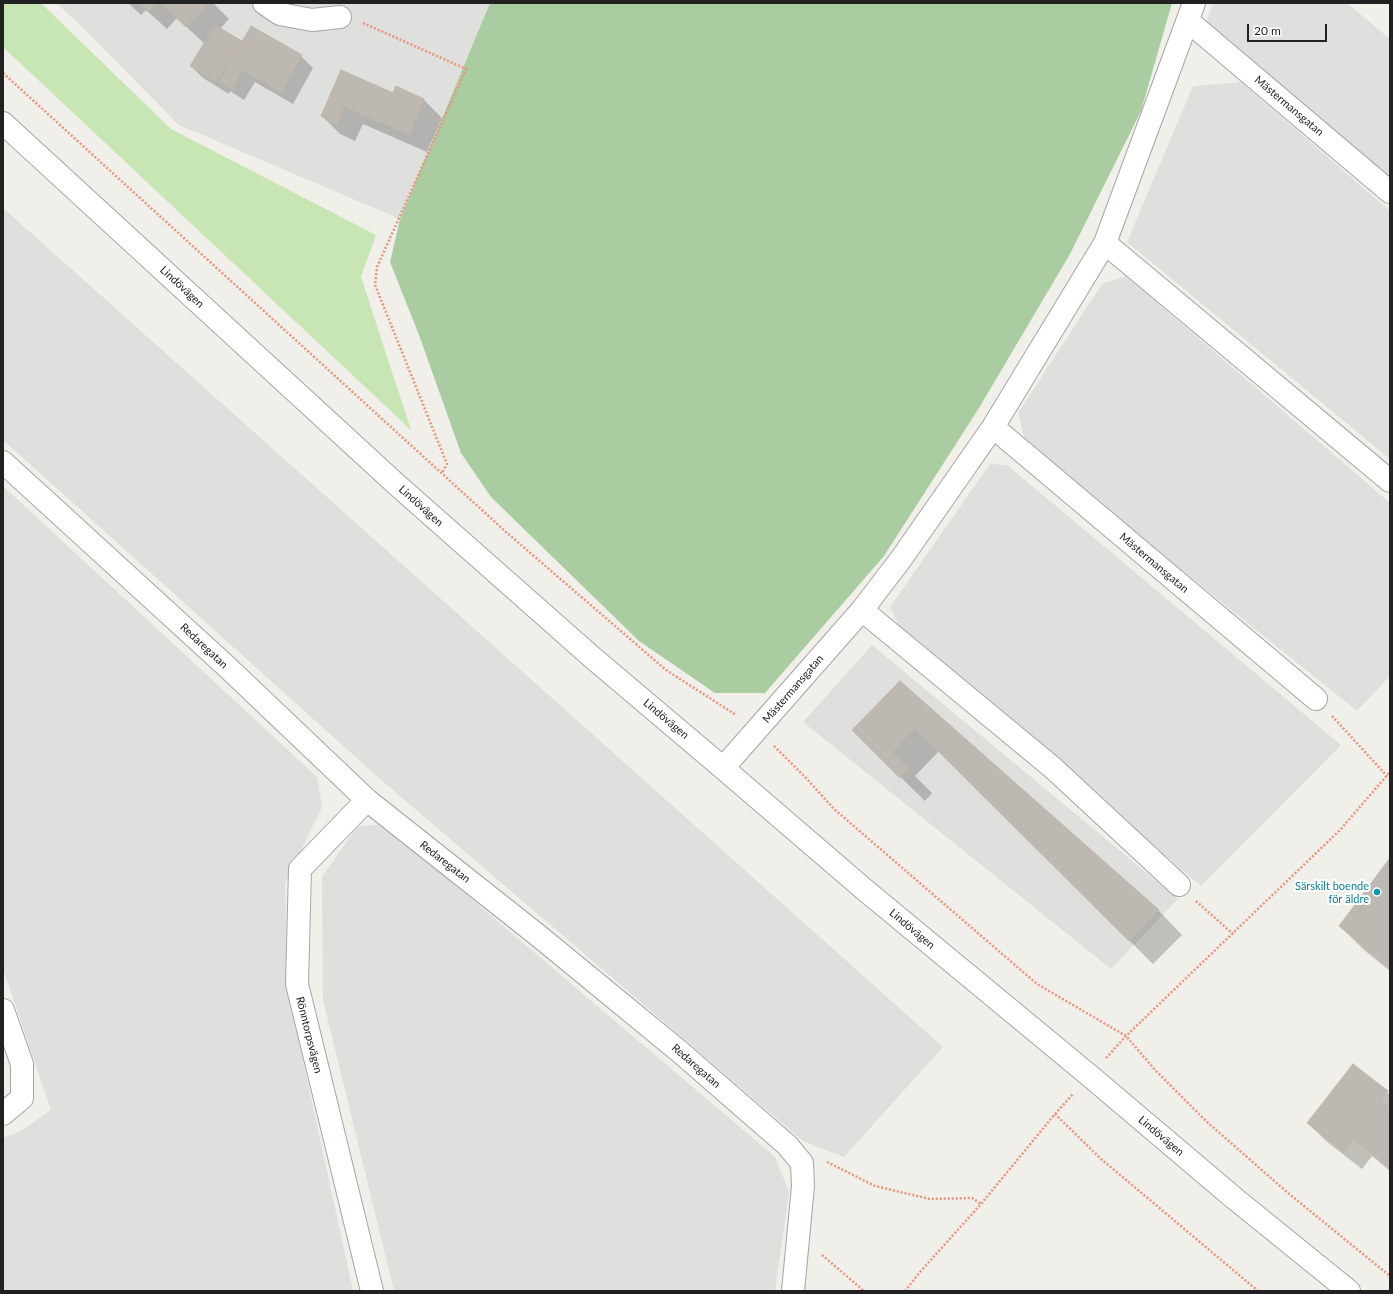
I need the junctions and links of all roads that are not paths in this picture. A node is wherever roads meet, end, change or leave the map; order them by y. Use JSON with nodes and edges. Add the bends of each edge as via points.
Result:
{"nodes":[{"id":1,"x":264,"y":3,"type":"edge"},
{"id":2,"x":1191,"y":12,"type":"edge"},
{"id":3,"x":340,"y":17,"type":"road end"},
{"id":4,"x":3,"y":123,"type":"edge"},
{"id":5,"x":1390,"y":192,"type":"edge"},
{"id":6,"x":1105,"y":243,"type":"junction"},
{"id":7,"x":993,"y":426,"type":"junction"},
{"id":8,"x":3,"y":462,"type":"edge"},
{"id":9,"x":1390,"y":481,"type":"edge"},
{"id":10,"x":862,"y":610,"type":"junction"},
{"id":11,"x":1316,"y":699,"type":"road end"},
{"id":12,"x":723,"y":768,"type":"junction"},
{"id":13,"x":366,"y":800,"type":"junction"},
{"id":14,"x":1179,"y":885,"type":"road end"},
{"id":15,"x":3,"y":1010,"type":"edge"},
{"id":16,"x":3,"y":1114,"type":"edge"},
{"id":17,"x":372,"y":1291,"type":"edge"},
{"id":18,"x":793,"y":1291,"type":"edge"},
{"id":19,"x":1349,"y":1291,"type":"edge"}],
"edges":[{"from":1,"to":3,"type":"street","via":[[280,14],[312,20]]},
{"from":2,"to":5,"type":"street","name":"Mästermansgatan"},
{"from":2,"to":6,"type":"street","name":"Mästermansgatan"},
{"from":4,"to":12,"type":"street","name":"Lindövägen","via":[[396,484],[593,658]]},
{"from":6,"to":7,"type":"street","name":"Mästermansgatan"},
{"from":6,"to":9,"type":"street"},
{"from":7,"to":10,"type":"street","name":"Mästermansgatan","via":[[901,559]]},
{"from":7,"to":11,"type":"street","name":"Mästermansgatan"},
{"from":8,"to":13,"type":"street","name":"Redaregatan","via":[[219,660]]},
{"from":10,"to":12,"type":"street","name":"Mästermansgatan"},
{"from":10,"to":14,"type":"street","via":[[1052,768]]},
{"from":12,"to":19,"type":"street","name":"Lindövägen","via":[[865,890]]},
{"from":13,"to":17,"type":"street","name":"Rönntorpsvägen","via":[[300,869],[297,984]]},
{"from":13,"to":18,"type":"street","name":"Redaregatan","via":[[540,937],[680,1052],[787,1145],[802,1163],[803,1186]]},
{"from":15,"to":16,"type":"street","via":[[22,1064],[22,1098]]}]}
